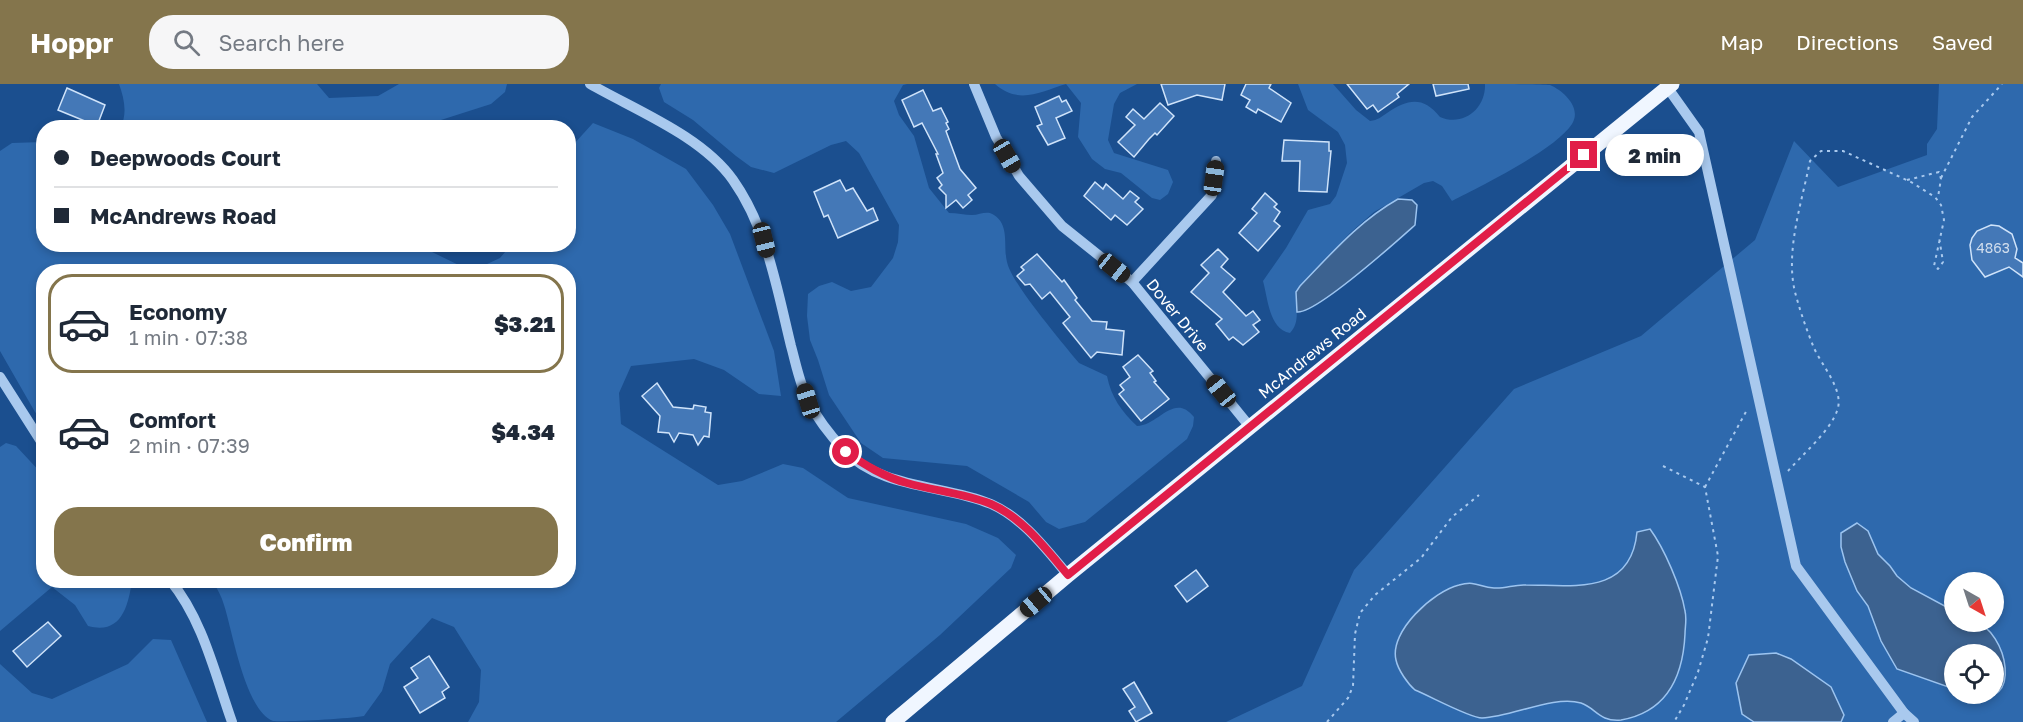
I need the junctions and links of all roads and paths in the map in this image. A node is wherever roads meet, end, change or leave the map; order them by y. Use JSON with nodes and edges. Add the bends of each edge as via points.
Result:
{"nodes":[{"id":1,"x":590,"y":84,"type":"edge"},
{"id":2,"x":974,"y":84,"type":"edge"},
{"id":3,"x":2002,"y":84,"type":"edge"},
{"id":4,"x":1668,"y":85,"type":"edge"},
{"id":5,"x":1216,"y":161,"type":"dead end"},
{"id":6,"x":1941,"y":178,"type":"junction"},
{"id":7,"x":1907,"y":180,"type":"junction"},
{"id":8,"x":1938,"y":197,"type":"dead end"},
{"id":9,"x":1939,"y":237,"type":"junction"},
{"id":10,"x":1132,"y":282,"type":"junction"},
{"id":11,"x":0,"y":377,"type":"edge"},
{"id":12,"x":1748,"y":408,"type":"dead end"},
{"id":13,"x":1250,"y":427,"type":"junction"},
{"id":14,"x":36,"y":433,"type":"edge"},
{"id":15,"x":1663,"y":466,"type":"dead end"},
{"id":16,"x":1778,"y":482,"type":"junction"},
{"id":17,"x":1705,"y":487,"type":"junction"},
{"id":18,"x":1479,"y":495,"type":"dead end"},
{"id":19,"x":1068,"y":575,"type":"junction"},
{"id":20,"x":176,"y":588,"type":"edge"},
{"id":21,"x":1904,"y":713,"type":"junction"},
{"id":22,"x":232,"y":722,"type":"edge"},
{"id":23,"x":893,"y":722,"type":"edge"},
{"id":24,"x":1327,"y":722,"type":"edge"},
{"id":25,"x":1674,"y":722,"type":"edge"},
{"id":26,"x":1893,"y":722,"type":"edge"},
{"id":27,"x":1914,"y":722,"type":"edge"}],
"edges":[{"from":1,"to":19,"type":"street","via":[[687,138],[732,179],[764,240],[808,401],[846,452],[872,470],[906,483],[951,491],[993,505],[1019,522]]},
{"from":2,"to":10,"type":"street","name":"Dover Drive","via":[[996,137],[1018,176],[1062,226]]},
{"from":3,"to":6,"type":"path","via":[[1972,117]]},
{"from":4,"to":13,"type":"main road","name":"McAndrews Road"},
{"from":4,"to":16,"type":"street","via":[[1699,132]]},
{"from":5,"to":10,"type":"street","via":[[1212,195]]},
{"from":6,"to":7,"type":"path","via":[[1939,172]]},
{"from":6,"to":8,"type":"path"},
{"from":7,"to":9,"type":"path","via":[[1941,205],[1944,220]]},
{"from":7,"to":16,"type":"path","via":[[1843,151],[1821,151],[1810,161],[1791,267],[1795,292],[1815,350],[1839,400],[1827,428]]},
{"from":9,"to":9,"type":"path","via":[[1934,266],[1938,269],[1943,262]]},
{"from":10,"to":13,"type":"street","name":"Dover Drive"},
{"from":11,"to":14,"type":"street"},
{"from":12,"to":17,"type":"path"},
{"from":13,"to":19,"type":"main road","name":"McAndrews Road"},
{"from":15,"to":17,"type":"path"},
{"from":16,"to":21,"type":"street","via":[[1796,566]]},
{"from":17,"to":25,"type":"path","via":[[1718,556],[1708,638],[1698,672]]},
{"from":18,"to":24,"type":"path","via":[[1452,517],[1420,558],[1375,595],[1359,614],[1353,686]]},
{"from":19,"to":23,"type":"main road","name":"McAndrews Road"},
{"from":20,"to":22,"type":"street","via":[[198,626]]},
{"from":21,"to":26,"type":"street"},
{"from":21,"to":27,"type":"street"}]}
